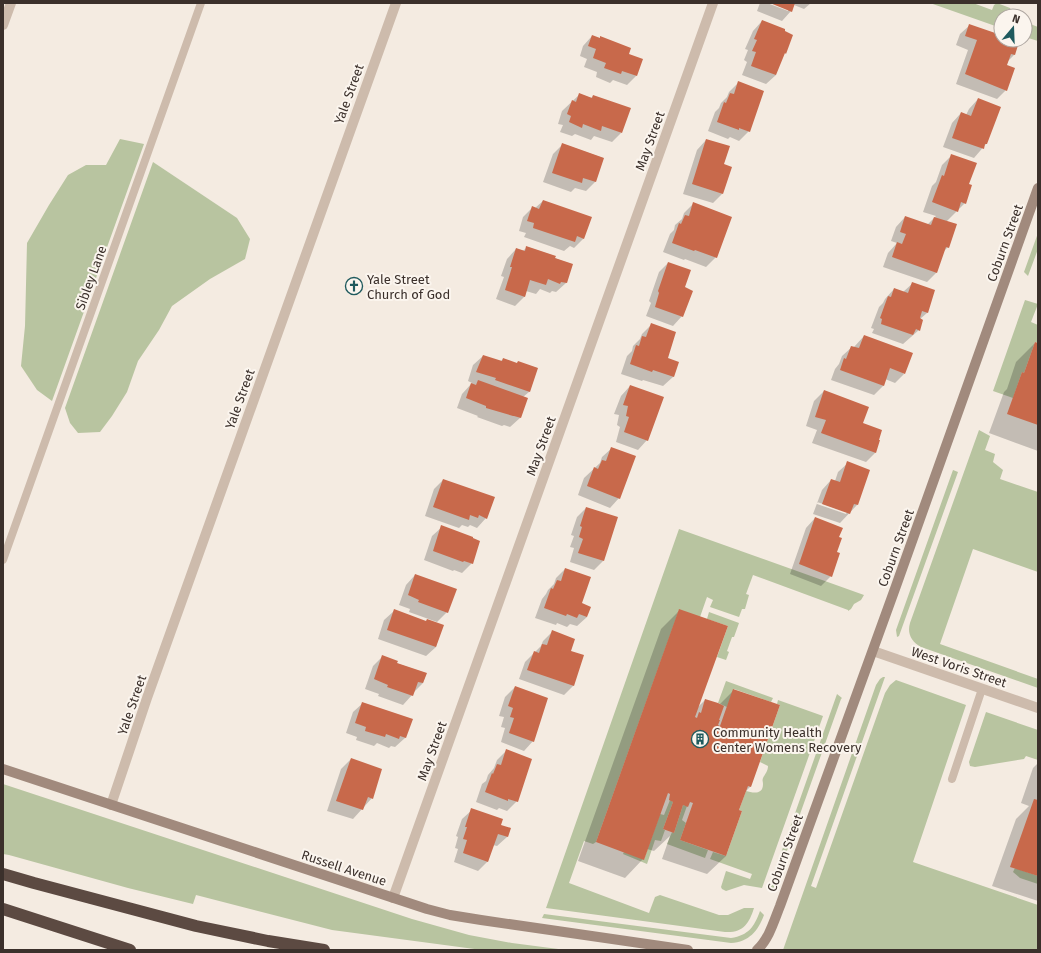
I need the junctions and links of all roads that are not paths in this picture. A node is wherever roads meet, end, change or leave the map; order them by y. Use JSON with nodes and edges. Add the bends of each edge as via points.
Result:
{"nodes":[{"id":1,"x":11,"y":3,"type":"edge"},
{"id":2,"x":201,"y":3,"type":"edge"},
{"id":3,"x":396,"y":3,"type":"edge"},
{"id":4,"x":713,"y":3,"type":"edge"},
{"id":5,"x":3,"y":25,"type":"edge"},
{"id":6,"x":1038,"y":188,"type":"edge"},
{"id":7,"x":3,"y":560,"type":"edge"},
{"id":8,"x":872,"y":651,"type":"junction"},
{"id":9,"x":982,"y":689,"type":"junction"},
{"id":10,"x":1038,"y":708,"type":"edge"},
{"id":11,"x":3,"y":769,"type":"edge"},
{"id":12,"x":952,"y":779,"type":"dead end"},
{"id":13,"x":111,"y":805,"type":"junction"},
{"id":14,"x":3,"y":874,"type":"edge"},
{"id":15,"x":394,"y":898,"type":"junction"},
{"id":16,"x":3,"y":909,"type":"edge"},
{"id":17,"x":130,"y":950,"type":"edge"},
{"id":18,"x":324,"y":950,"type":"edge"},
{"id":19,"x":688,"y":950,"type":"edge"},
{"id":20,"x":757,"y":950,"type":"edge"}],
"edges":[{"from":1,"to":5,"type":"street"},
{"from":2,"to":7,"type":"lane","name":"Sibley Lane"},
{"from":3,"to":13,"type":"street","name":"Yale Street"},
{"from":4,"to":15,"type":"street","name":"May Street"},
{"from":6,"to":8,"type":"street","name":"Coburn Street"},
{"from":8,"to":9,"type":"street","name":"West Voris Street"},
{"from":8,"to":20,"type":"street","name":"Coburn Street","via":[[776,916],[767,938]]},
{"from":9,"to":10,"type":"street","name":"West Voris Street"},
{"from":9,"to":12,"type":"lane"},
{"from":11,"to":13,"type":"street","name":"Russell Avenue"},
{"from":13,"to":15,"type":"street","name":"Russell Avenue"},
{"from":14,"to":18,"type":"highway","via":[[196,926]]},
{"from":15,"to":19,"type":"street","name":"Russell Avenue","via":[[450,915]]},
{"from":16,"to":17,"type":"highway"}]}
